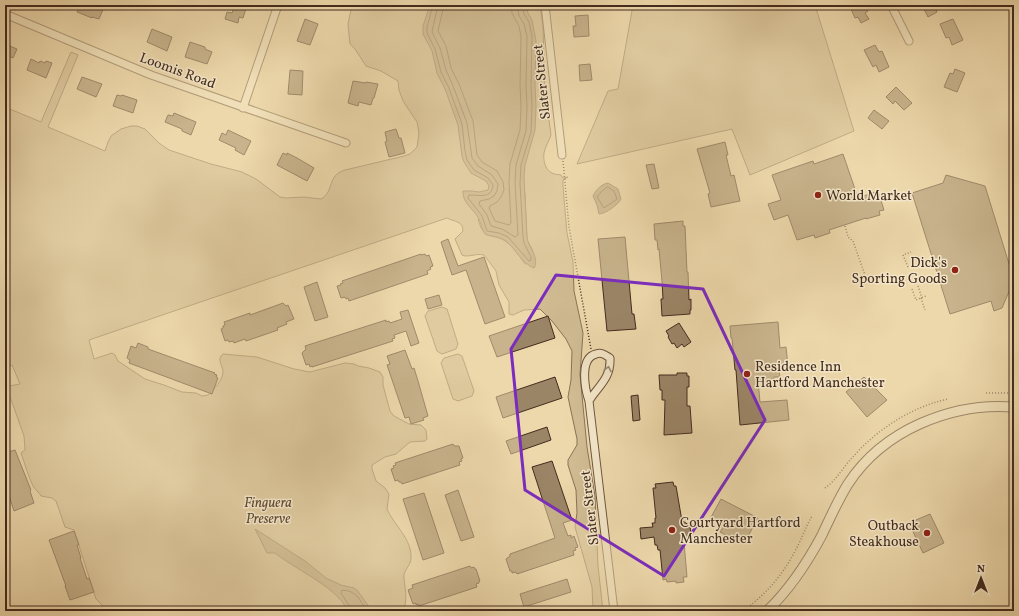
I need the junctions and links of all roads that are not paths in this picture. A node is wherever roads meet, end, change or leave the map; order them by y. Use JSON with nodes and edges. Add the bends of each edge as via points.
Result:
{"nodes":[{"id":1,"x":278,"y":5,"type":"edge"},
{"id":2,"x":545,"y":5,"type":"edge"},
{"id":3,"x":891,"y":5,"type":"edge"},
{"id":4,"x":5,"y":14,"type":"edge"},
{"id":5,"x":909,"y":41,"type":"dead end"},
{"id":6,"x":243,"y":108,"type":"junction"},
{"id":7,"x":346,"y":143,"type":"dead end"},
{"id":8,"x":562,"y":155,"type":"road end"},
{"id":9,"x":589,"y":402,"type":"junction"},
{"id":10,"x":1014,"y":407,"type":"edge"},
{"id":11,"x":614,"y":611,"type":"edge"},
{"id":12,"x":767,"y":611,"type":"edge"}],
"edges":[{"from":1,"to":6,"type":"street"},
{"from":2,"to":8,"type":"street","name":"Slater Street"},
{"from":3,"to":5,"type":"street"},
{"from":4,"to":6,"type":"street","name":"Loomis Road","via":[[150,75]]},
{"from":6,"to":7,"type":"street","name":"Loomis Road"},
{"from":9,"to":9,"type":"street","name":"Slater Street","one_way":true,"via":[[604,382],[610,366],[610,358],[604,354],[591,355],[585,364]]},
{"from":9,"to":11,"type":"street","name":"Slater Street"},
{"from":10,"to":12,"type":"street","via":[[983,407],[942,415],[907,430],[881,448],[850,481],[807,561],[783,595]]}]}
